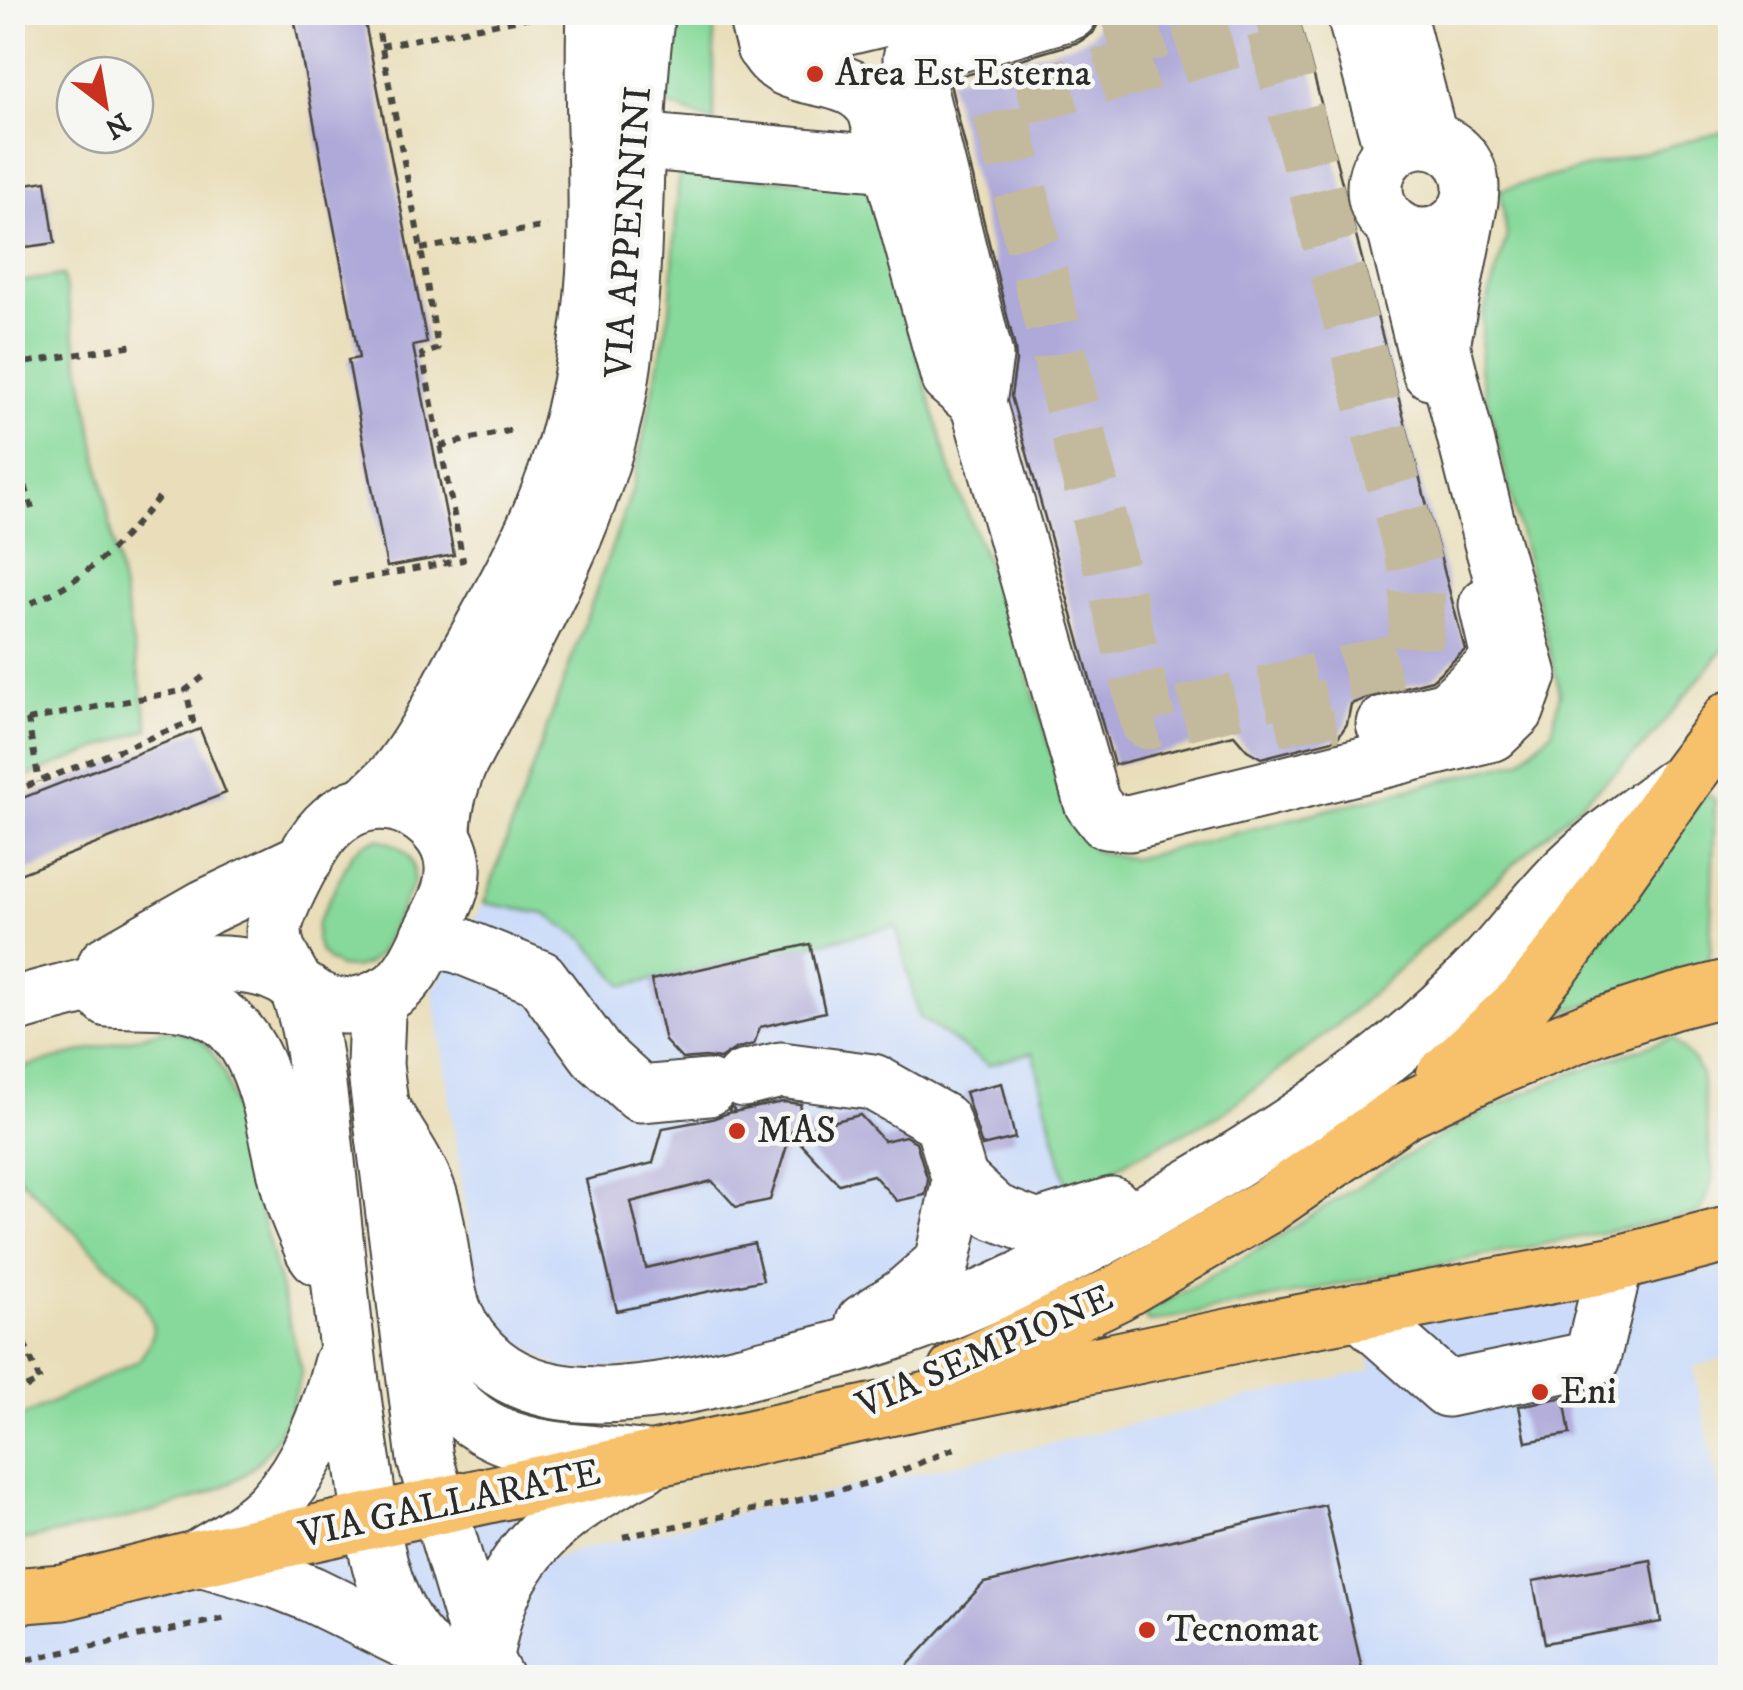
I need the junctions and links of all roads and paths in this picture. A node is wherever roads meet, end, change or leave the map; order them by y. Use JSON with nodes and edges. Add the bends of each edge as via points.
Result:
{"nodes":[{"id":1,"x":374,"y":12,"type":"edge"},
{"id":2,"x":556,"y":12,"type":"edge"},
{"id":3,"x":595,"y":12,"type":"edge"},
{"id":4,"x":646,"y":12,"type":"edge"},
{"id":5,"x":910,"y":12,"type":"edge"},
{"id":6,"x":1070,"y":12,"type":"edge"},
{"id":7,"x":1354,"y":12,"type":"edge"},
{"id":8,"x":1398,"y":12,"type":"edge"},
{"id":9,"x":761,"y":30,"type":"edge"},
{"id":10,"x":381,"y":46,"type":"junction"},
{"id":11,"x":637,"y":141,"type":"junction"},
{"id":12,"x":1411,"y":145,"type":"junction"},
{"id":13,"x":890,"y":164,"type":"junction"},
{"id":14,"x":1470,"y":201,"type":"junction"},
{"id":15,"x":553,"y":225,"type":"dead end"},
{"id":16,"x":1395,"y":228,"type":"junction"},
{"id":17,"x":421,"y":249,"type":"junction"},
{"id":18,"x":134,"y":345,"type":"dead end"},
{"id":19,"x":12,"y":366,"type":"edge"},
{"id":20,"x":978,"y":403,"type":"junction"},
{"id":21,"x":533,"y":426,"type":"dead end"},
{"id":22,"x":440,"y":446,"type":"junction"},
{"id":23,"x":12,"y":457,"type":"edge"},
{"id":24,"x":161,"y":495,"type":"dead end"},
{"id":25,"x":32,"y":509,"type":"dead end"},
{"id":26,"x":333,"y":584,"type":"dead end"},
{"id":27,"x":16,"y":609,"type":"dead end"},
{"id":28,"x":203,"y":677,"type":"dead end"},
{"id":29,"x":186,"y":690,"type":"junction"},
{"id":30,"x":12,"y":713,"type":"edge"},
{"id":31,"x":1730,"y":719,"type":"edge"},
{"id":32,"x":28,"y":720,"type":"junction"},
{"id":33,"x":12,"y":722,"type":"edge"},
{"id":34,"x":1339,"y":736,"type":"tunnel mouth"},
{"id":35,"x":1684,"y":780,"type":"junction"},
{"id":36,"x":39,"y":782,"type":"junction"},
{"id":37,"x":12,"y":792,"type":"edge"},
{"id":38,"x":368,"y":803,"type":"junction"},
{"id":39,"x":442,"y":835,"type":"junction"},
{"id":40,"x":305,"y":860,"type":"junction"},
{"id":41,"x":428,"y":937,"type":"junction"},
{"id":42,"x":294,"y":982,"type":"junction"},
{"id":43,"x":1730,"y":987,"type":"edge"},
{"id":44,"x":382,"y":996,"type":"junction"},
{"id":45,"x":32,"y":1000,"type":"edge"},
{"id":46,"x":381,"y":1108,"type":"junction"},
{"id":47,"x":1404,"y":1111,"type":"junction"},
{"id":48,"x":1210,"y":1175,"type":"junction"},
{"id":49,"x":960,"y":1180,"type":"junction"},
{"id":50,"x":1730,"y":1234,"type":"edge"},
{"id":51,"x":1615,"y":1264,"type":"junction"},
{"id":52,"x":338,"y":1284,"type":"junction"},
{"id":53,"x":1359,"y":1311,"type":"junction"},
{"id":54,"x":12,"y":1314,"type":"edge"},
{"id":55,"x":407,"y":1326,"type":"junction"},
{"id":56,"x":345,"y":1346,"type":"junction"},
{"id":57,"x":812,"y":1356,"type":"junction"},
{"id":58,"x":12,"y":1394,"type":"edge"},
{"id":59,"x":837,"y":1419,"type":"junction"},
{"id":60,"x":961,"y":1446,"type":"dead end"},
{"id":61,"x":654,"y":1460,"type":"junction"},
{"id":62,"x":440,"y":1506,"type":"junction"},
{"id":63,"x":370,"y":1522,"type":"junction"},
{"id":64,"x":618,"y":1538,"type":"dead end"},
{"id":65,"x":198,"y":1559,"type":"junction"},
{"id":66,"x":38,"y":1594,"type":"edge"},
{"id":67,"x":12,"y":1613,"type":"edge"},
{"id":68,"x":244,"y":1618,"type":"dead end"},
{"id":69,"x":12,"y":1663,"type":"edge"},
{"id":70,"x":466,"y":1666,"type":"edge"}],
"edges":[{"from":1,"to":10,"type":"path"},
{"from":2,"to":10,"type":"path"},
{"from":3,"to":38,"type":"street","name":"VIA APPENNINI","via":[[596,229],[586,357],[572,418],[526,545],[487,621],[418,741]]},
{"from":4,"to":11,"type":"street","name":"VIA APPENNINI"},
{"from":5,"to":9,"type":"street"},
{"from":6,"to":20,"type":"street","via":[[910,58],[985,356]]},
{"from":7,"to":12,"type":"street"},
{"from":8,"to":12,"type":"street"},
{"from":9,"to":13,"type":"street","via":[[781,68],[859,89],[870,100]]},
{"from":10,"to":17,"type":"path"},
{"from":11,"to":13,"type":"street"},
{"from":11,"to":39,"type":"street","name":"VIA APPENNINI","via":[[628,321],[605,448],[555,580],[458,764]]},
{"from":12,"to":14,"type":"street","via":[[1454,150],[1466,164]]},
{"from":12,"to":16,"type":"street","via":[[1382,162],[1377,176],[1378,204]]},
{"from":13,"to":20,"type":"street","via":[[949,378]]},
{"from":14,"to":16,"type":"street","via":[[1451,228],[1433,236]]},
{"from":14,"to":20,"type":"street","via":[[1442,345],[1529,674],[1516,711],[1494,733],[1129,823],[1106,821],[1092,803]]},
{"from":15,"to":17,"type":"path"},
{"from":16,"to":34,"type":"street","via":[[1500,660],[1447,709]]},
{"from":17,"to":22,"type":"path","via":[[438,350],[422,354]]},
{"from":18,"to":19,"type":"path"},
{"from":21,"to":22,"type":"path"},
{"from":22,"to":26,"type":"path","via":[[463,560]]},
{"from":23,"to":25,"type":"path"},
{"from":24,"to":27,"type":"path","via":[[101,562]]},
{"from":28,"to":29,"type":"path"},
{"from":29,"to":32,"type":"path"},
{"from":29,"to":36,"type":"path","via":[[192,722]]},
{"from":30,"to":32,"type":"path"},
{"from":31,"to":35,"type":"main road"},
{"from":32,"to":33,"type":"path"},
{"from":32,"to":36,"type":"path"},
{"from":35,"to":47,"type":"main road","via":[[1526,999]]},
{"from":35,"to":48,"type":"street","via":[[1572,866],[1486,964],[1394,1050]]},
{"from":36,"to":37,"type":"path"},
{"from":38,"to":39,"type":"street","via":[[406,806]]},
{"from":38,"to":40,"type":"street","name":"VIA APPENNINI","via":[[328,824]]},
{"from":39,"to":41,"type":"street","name":"VIA APPENNINI","via":[[454,873]]},
{"from":40,"to":42,"type":"street","name":"VIA APPENNINI","via":[[274,930]]},
{"from":40,"to":45,"type":"street","name":"VIA APPENNINI"},
{"from":41,"to":44,"type":"street","name":"VIA APPENNINI","via":[[407,977]]},
{"from":41,"to":49,"type":"street","via":[[540,978],[597,1055],[640,1094],[780,1070],[873,1082],[942,1121]]},
{"from":42,"to":44,"type":"street","via":[[334,1007]]},
{"from":42,"to":45,"type":"street","via":[[251,967],[183,964]]},
{"from":42,"to":52,"type":"street","name":"VIA APPENNINI","via":[[316,1070]]},
{"from":43,"to":47,"type":"main road","name":"VIA SEMPIONE","via":[[1596,1027]]},
{"from":44,"to":46,"type":"street","via":[[375,1043]]},
{"from":45,"to":52,"type":"street","name":"VIA APPENNINI","via":[[184,1003],[232,1026],[262,1077],[293,1200],[313,1250]]},
{"from":46,"to":55,"type":"street"},
{"from":46,"to":57,"type":"street","via":[[432,1204],[460,1328],[494,1366],[531,1384],[594,1395],[688,1386]]},
{"from":47,"to":59,"type":"main road","name":"VIA SEMPIONE","via":[[1267,1206],[1116,1294]]},
{"from":48,"to":49,"type":"street","via":[[1037,1228],[994,1212]]},
{"from":48,"to":57,"type":"street","via":[[995,1291]]},
{"from":49,"to":57,"type":"street","via":[[942,1263]]},
{"from":50,"to":51,"type":"main road","name":"VIA SEMPIONE"},
{"from":51,"to":53,"type":"main road","name":"VIA SEMPIONE"},
{"from":51,"to":53,"type":"street","via":[[1592,1359],[1447,1389]]},
{"from":52,"to":56,"type":"street","name":"VIA APPENNINI"},
{"from":53,"to":59,"type":"main road","name":"VIA SEMPIONE"},
{"from":54,"to":58,"type":"path","via":[[40,1381]]},
{"from":55,"to":61,"type":"street","via":[[442,1390],[485,1430],[540,1447]]},
{"from":55,"to":62,"type":"street","via":[[425,1458]]},
{"from":56,"to":63,"type":"street","name":"VIA APPENNINI"},
{"from":56,"to":65,"type":"street","name":"VIA APPENNINI","via":[[322,1428],[294,1476],[271,1506]]},
{"from":59,"to":61,"type":"main road","name":"VIA GALLARATE"},
{"from":60,"to":64,"type":"path","via":[[879,1480]]},
{"from":61,"to":62,"type":"main road","name":"VIA GALLARATE"},
{"from":61,"to":70,"type":"street","via":[[586,1497],[524,1553]]},
{"from":62,"to":63,"type":"main road","name":"VIA GALLARATE"},
{"from":62,"to":70,"type":"street"},
{"from":63,"to":65,"type":"main road","name":"VIA GALLARATE"},
{"from":63,"to":70,"type":"street","name":"VIA APPENNINI","via":[[389,1594],[413,1638]]},
{"from":65,"to":66,"type":"main road","name":"VIA GALLARATE"},
{"from":65,"to":70,"type":"street","via":[[294,1587]]},
{"from":66,"to":67,"type":"main road","name":"VIA GALLARATE"},
{"from":68,"to":69,"type":"path"}]}
